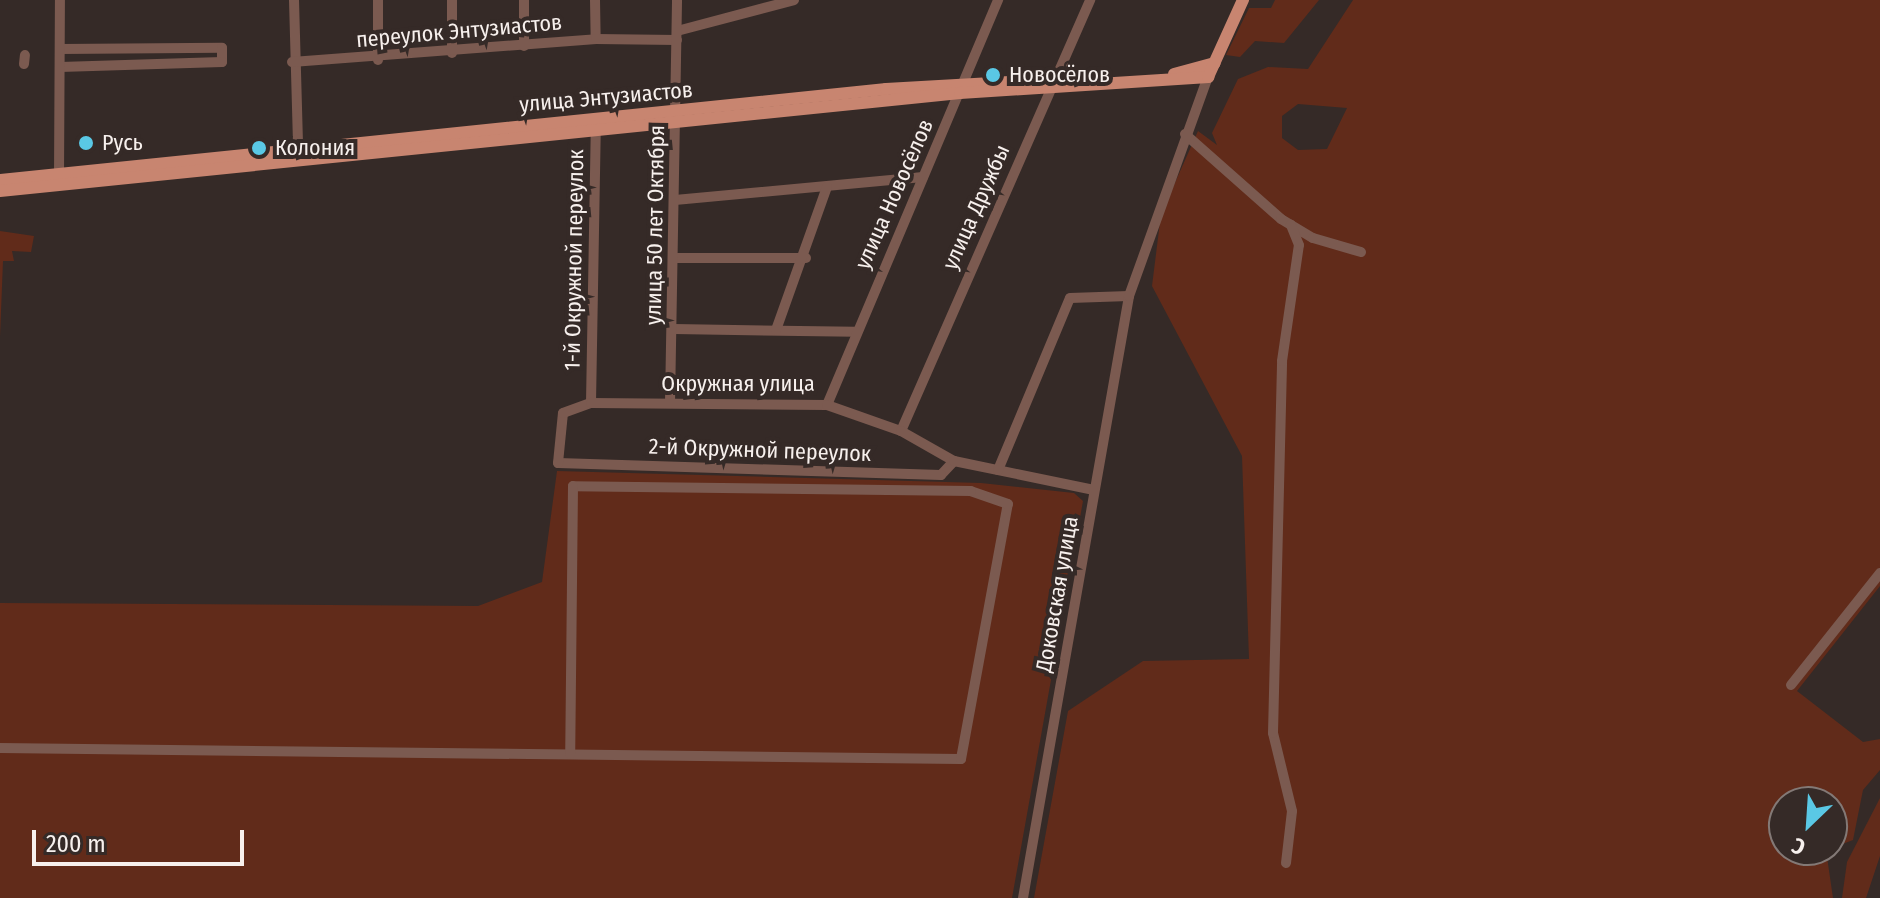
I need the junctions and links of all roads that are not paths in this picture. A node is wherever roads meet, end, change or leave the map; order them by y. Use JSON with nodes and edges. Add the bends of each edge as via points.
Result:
{"nodes":[{"id":1,"x":60,"y":0,"type":"edge"},
{"id":2,"x":294,"y":0,"type":"edge"},
{"id":3,"x":378,"y":0,"type":"edge"},
{"id":4,"x":452,"y":0,"type":"edge"},
{"id":5,"x":524,"y":0,"type":"edge"},
{"id":6,"x":595,"y":0,"type":"edge"},
{"id":7,"x":677,"y":0,"type":"edge"},
{"id":8,"x":794,"y":0,"type":"edge"},
{"id":9,"x":998,"y":0,"type":"edge"},
{"id":10,"x":1090,"y":0,"type":"edge"},
{"id":11,"x":1243,"y":0,"type":"edge"},
{"id":12,"x":677,"y":35,"type":"junction"},
{"id":13,"x":596,"y":39,"type":"junction"},
{"id":14,"x":524,"y":46,"type":"junction"},
{"id":15,"x":60,"y":49,"type":"junction"},
{"id":16,"x":452,"y":53,"type":"junction"},
{"id":17,"x":378,"y":60,"type":"junction"},
{"id":18,"x":292,"y":62,"type":"junction"},
{"id":19,"x":1215,"y":63,"type":"junction"},
{"id":20,"x":60,"y":67,"type":"junction"},
{"id":21,"x":1208,"y":77,"type":"junction"},
{"id":22,"x":1053,"y":83,"type":"junction"},
{"id":23,"x":963,"y":87,"type":"junction"},
{"id":24,"x":677,"y":115,"type":"junction"},
{"id":25,"x":596,"y":124,"type":"junction"},
{"id":26,"x":1185,"y":134,"type":"junction"},
{"id":27,"x":298,"y":147,"type":"junction"},
{"id":28,"x":923,"y":177,"type":"junction"},
{"id":29,"x":0,"y":180,"type":"edge"},
{"id":30,"x":59,"y":180,"type":"junction"},
{"id":31,"x":827,"y":187,"type":"junction"},
{"id":32,"x":0,"y":191,"type":"edge"},
{"id":33,"x":675,"y":200,"type":"junction"},
{"id":34,"x":1291,"y":225,"type":"junction"},
{"id":35,"x":1361,"y":252,"type":"dead end"},
{"id":36,"x":674,"y":258,"type":"junction"},
{"id":37,"x":806,"y":258,"type":"junction"},
{"id":38,"x":1129,"y":296,"type":"junction"},
{"id":39,"x":674,"y":329,"type":"junction"},
{"id":40,"x":776,"y":330,"type":"junction"},
{"id":41,"x":855,"y":332,"type":"junction"},
{"id":42,"x":591,"y":403,"type":"junction"},
{"id":43,"x":670,"y":403,"type":"junction"},
{"id":44,"x":827,"y":405,"type":"junction"},
{"id":45,"x":901,"y":431,"type":"junction"},
{"id":46,"x":954,"y":461,"type":"junction"},
{"id":47,"x":998,"y":470,"type":"junction"},
{"id":48,"x":1094,"y":490,"type":"junction"},
{"id":49,"x":1880,"y":573,"type":"edge"},
{"id":50,"x":1791,"y":685,"type":"dead end"},
{"id":51,"x":0,"y":748,"type":"edge"},
{"id":52,"x":570,"y":754,"type":"junction"},
{"id":53,"x":1286,"y":863,"type":"dead end"},
{"id":54,"x":1023,"y":898,"type":"edge"}],
"edges":[{"from":1,"to":15,"type":"street"},
{"from":2,"to":18,"type":"street"},
{"from":3,"to":17,"type":"street"},
{"from":4,"to":16,"type":"street"},
{"from":5,"to":14,"type":"street"},
{"from":6,"to":13,"type":"street"},
{"from":7,"to":12,"type":"street","name":"улица 50 лет Октября"},
{"from":8,"to":12,"type":"street","name":"переулок Энтузиастов"},
{"from":9,"to":23,"type":"street","name":"улица Новосёлов"},
{"from":10,"to":22,"type":"street","name":"улица Дружбы"},
{"from":11,"to":19,"type":"main road","name":"Доковская улица"},
{"from":12,"to":13,"type":"street","name":"переулок Энтузиастов"},
{"from":12,"to":24,"type":"street","name":"улица 50 лет Октября"},
{"from":13,"to":14,"type":"street","name":"переулок Энтузиастов"},
{"from":14,"to":16,"type":"street","name":"переулок Энтузиастов"},
{"from":15,"to":20,"type":"street"},
{"from":15,"to":20,"type":"street","via":[[222,48],[219,66]]},
{"from":16,"to":17,"type":"street","name":"переулок Энтузиастов"},
{"from":17,"to":18,"type":"street","name":"переулок Энтузиастов"},
{"from":18,"to":27,"type":"street"},
{"from":19,"to":21,"type":"main road","name":"Доковская улица"},
{"from":19,"to":22,"type":"main road","name":"улица Энтузиастов","via":[[1180,73]]},
{"from":20,"to":30,"type":"street"},
{"from":21,"to":22,"type":"main road","name":"улица Энтузиастов"},
{"from":21,"to":26,"type":"street","name":"Доковская улица"},
{"from":22,"to":23,"type":"main road","name":"улица Энтузиастов"},
{"from":22,"to":45,"type":"street","name":"улица Дружбы"},
{"from":23,"to":24,"type":"main road","name":"улица Энтузиастов"},
{"from":23,"to":28,"type":"street","name":"улица Новосёлов"},
{"from":24,"to":25,"type":"main road","name":"улица Энтузиастов"},
{"from":24,"to":33,"type":"street","name":"улица 50 лет Октября"},
{"from":25,"to":27,"type":"main road","name":"улица Энтузиастов"},
{"from":25,"to":30,"type":"main road","name":"улица Энтузиастов"},
{"from":25,"to":42,"type":"street","name":"1-й Окружной переулок"},
{"from":26,"to":34,"type":"street"},
{"from":26,"to":38,"type":"street","name":"Доковская улица"},
{"from":27,"to":30,"type":"main road","name":"улица Энтузиастов"},
{"from":28,"to":31,"type":"street"},
{"from":28,"to":41,"type":"street","name":"улица Новосёлов"},
{"from":29,"to":30,"type":"main road","name":"улица Энтузиастов"},
{"from":30,"to":32,"type":"main road","name":"улица Энтузиастов"},
{"from":31,"to":33,"type":"street"},
{"from":31,"to":37,"type":"street"},
{"from":33,"to":36,"type":"street","name":"улица 50 лет Октября"},
{"from":34,"to":35,"type":"street"},
{"from":34,"to":53,"type":"street","via":[[1299,245],[1282,361],[1273,733],[1292,811]]},
{"from":36,"to":37,"type":"street"},
{"from":36,"to":39,"type":"street","name":"улица 50 лет Октября"},
{"from":37,"to":40,"type":"street"},
{"from":38,"to":47,"type":"street","via":[[1070,298]]},
{"from":38,"to":48,"type":"street","name":"Доковская улица"},
{"from":39,"to":40,"type":"street"},
{"from":39,"to":43,"type":"street","name":"улица 50 лет Октября"},
{"from":40,"to":41,"type":"street"},
{"from":41,"to":44,"type":"street","name":"улица Новосёлов"},
{"from":42,"to":43,"type":"street","name":"Окружная улица"},
{"from":42,"to":46,"type":"street","name":"2-й Окружной переулок","via":[[563,413],[558,463],[941,475]]},
{"from":43,"to":44,"type":"street","name":"Окружная улица"},
{"from":44,"to":45,"type":"street","name":"Окружная улица"},
{"from":45,"to":46,"type":"street","name":"Окружная улица"},
{"from":46,"to":47,"type":"street","name":"Окружная улица"},
{"from":47,"to":48,"type":"street","name":"Окружная улица"},
{"from":48,"to":54,"type":"street","name":"Доковская улица"},
{"from":49,"to":50,"type":"street"},
{"from":51,"to":52,"type":"street"},
{"from":52,"to":52,"type":"street","via":[[961,759],[1008,504],[971,491],[573,486]]}]}
